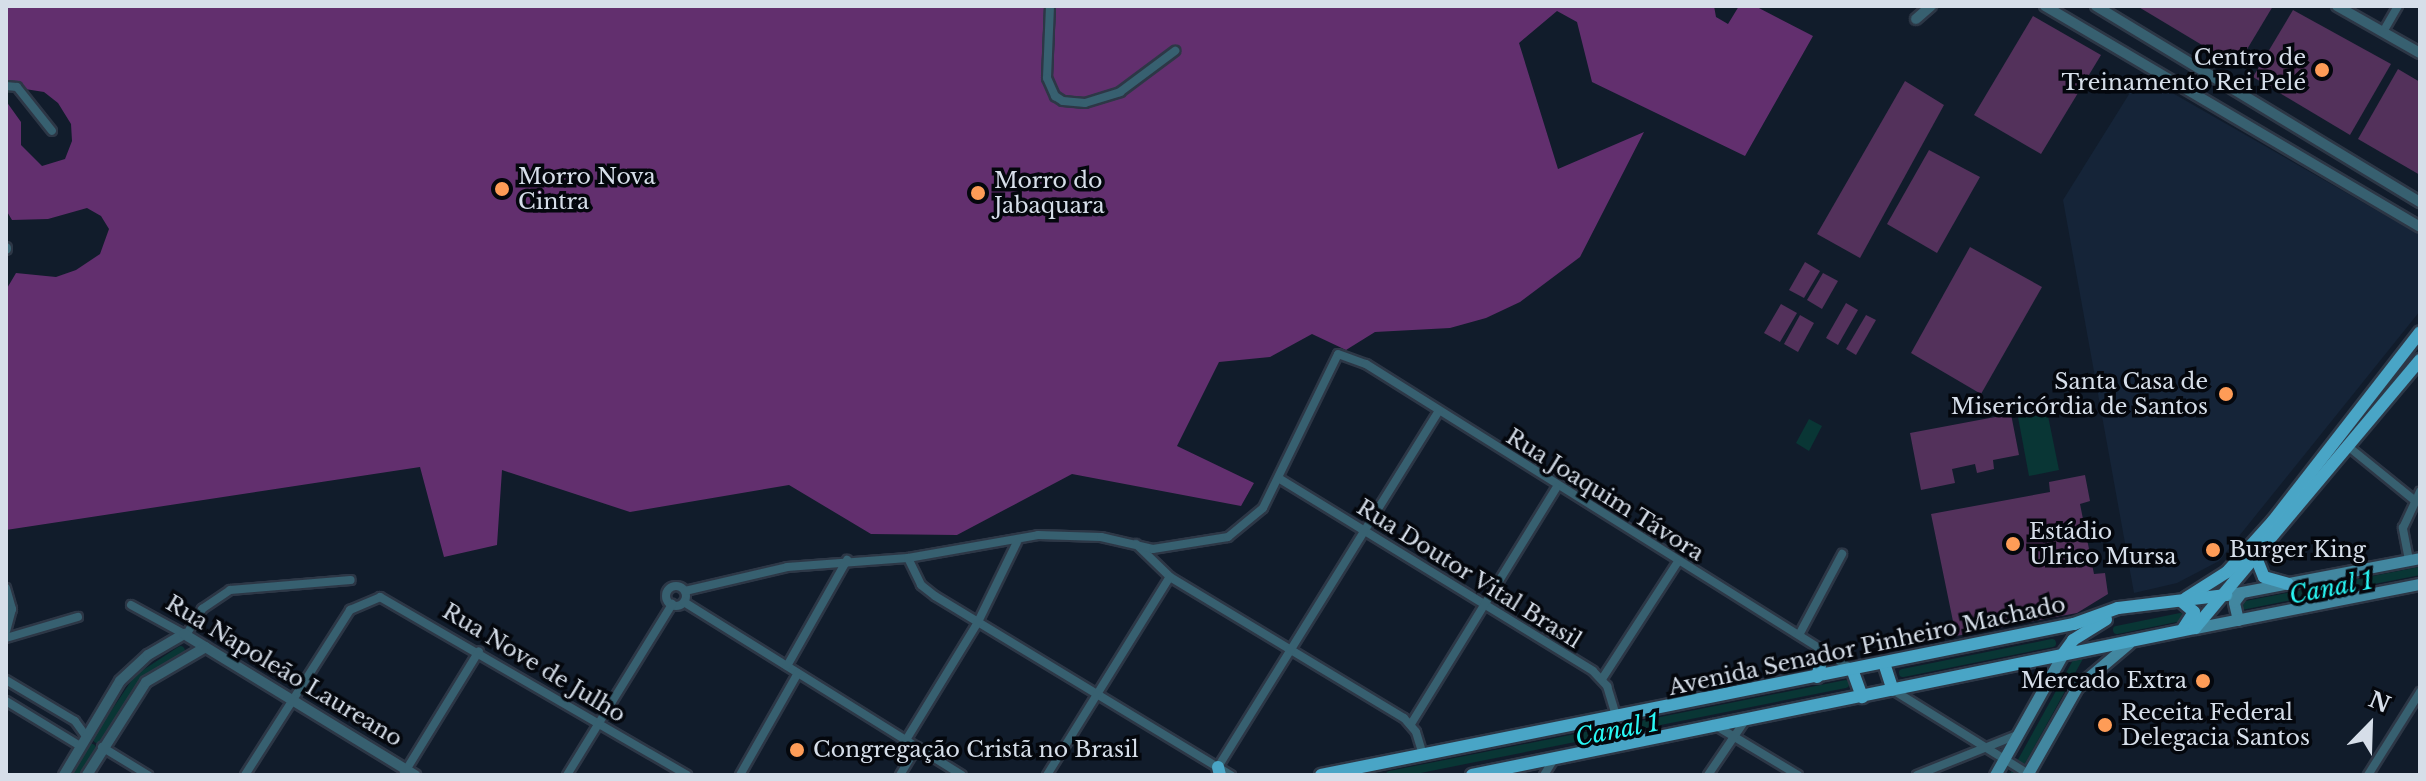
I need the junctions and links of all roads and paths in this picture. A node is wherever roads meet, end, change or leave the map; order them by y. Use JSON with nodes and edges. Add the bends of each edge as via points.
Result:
{"nodes":[{"id":1,"x":1050,"y":6,"type":"edge"},
{"id":2,"x":1931,"y":6,"type":"edge"},
{"id":3,"x":2045,"y":6,"type":"edge"},
{"id":4,"x":2096,"y":6,"type":"edge"},
{"id":5,"x":2337,"y":6,"type":"edge"},
{"id":6,"x":2398,"y":6,"type":"edge"},
{"id":7,"x":1916,"y":19,"type":"dead end"},
{"id":8,"x":2383,"y":32,"type":"junction"},
{"id":9,"x":1175,"y":51,"type":"dead end"},
{"id":10,"x":2420,"y":53,"type":"edge"},
{"id":11,"x":6,"y":86,"type":"edge"},
{"id":12,"x":52,"y":131,"type":"dead end"},
{"id":13,"x":2351,"y":163,"type":"junction"},
{"id":14,"x":2341,"y":179,"type":"junction"},
{"id":15,"x":2420,"y":202,"type":"edge"},
{"id":16,"x":2420,"y":227,"type":"edge"},
{"id":17,"x":2420,"y":332,"type":"edge"},
{"id":18,"x":2420,"y":360,"type":"edge"},
{"id":19,"x":1439,"y":411,"type":"junction"},
{"id":20,"x":2350,"y":448,"type":"junction"},
{"id":21,"x":1280,"y":479,"type":"junction"},
{"id":22,"x":1556,"y":488,"type":"junction"},
{"id":23,"x":2417,"y":496,"type":"edge"},
{"id":24,"x":1367,"y":533,"type":"junction"},
{"id":25,"x":1017,"y":542,"type":"junction"},
{"id":26,"x":1135,"y":543,"type":"junction"},
{"id":27,"x":1842,"y":554,"type":"dead end"},
{"id":28,"x":908,"y":558,"type":"junction"},
{"id":29,"x":2414,"y":559,"type":"edge"},
{"id":30,"x":847,"y":560,"type":"junction"},
{"id":31,"x":2257,"y":560,"type":"junction"},
{"id":32,"x":1677,"y":563,"type":"junction"},
{"id":33,"x":1170,"y":577,"type":"junction"},
{"id":34,"x":351,"y":580,"type":"dead end"},
{"id":35,"x":2288,"y":584,"type":"junction"},
{"id":36,"x":2419,"y":584,"type":"edge"},
{"id":37,"x":6,"y":588,"type":"edge"},
{"id":38,"x":685,"y":591,"type":"junction"},
{"id":39,"x":2233,"y":594,"type":"junction"},
{"id":40,"x":2180,"y":601,"type":"junction"},
{"id":41,"x":684,"y":602,"type":"junction"},
{"id":42,"x":672,"y":604,"type":"junction"},
{"id":43,"x":131,"y":605,"type":"dead end"},
{"id":44,"x":1484,"y":606,"type":"junction"},
{"id":45,"x":2140,"y":608,"type":"junction"},
{"id":46,"x":2116,"y":615,"type":"junction"},
{"id":47,"x":78,"y":617,"type":"dead end"},
{"id":48,"x":2238,"y":620,"type":"junction"},
{"id":49,"x":978,"y":622,"type":"junction"},
{"id":50,"x":2195,"y":628,"type":"junction"},
{"id":51,"x":6,"y":631,"type":"edge"},
{"id":52,"x":2181,"y":631,"type":"junction"},
{"id":53,"x":185,"y":634,"type":"junction"},
{"id":54,"x":1799,"y":635,"type":"junction"},
{"id":55,"x":6,"y":638,"type":"edge"},
{"id":56,"x":2133,"y":640,"type":"junction"},
{"id":57,"x":2117,"y":643,"type":"junction"},
{"id":58,"x":206,"y":647,"type":"junction"},
{"id":59,"x":479,"y":651,"type":"junction"},
{"id":60,"x":1292,"y":651,"type":"junction"},
{"id":61,"x":1824,"y":651,"type":"junction"},
{"id":62,"x":2063,"y":654,"type":"junction"},
{"id":63,"x":1884,"y":663,"type":"junction"},
{"id":64,"x":787,"y":666,"type":"junction"},
{"id":65,"x":1852,"y":669,"type":"junction"},
{"id":66,"x":798,"y":673,"type":"junction"},
{"id":67,"x":1817,"y":677,"type":"junction"},
{"id":68,"x":1602,"y":679,"type":"junction"},
{"id":69,"x":6,"y":680,"type":"edge"},
{"id":70,"x":1893,"y":690,"type":"junction"},
{"id":71,"x":2420,"y":692,"type":"edge"},
{"id":72,"x":1097,"y":693,"type":"junction"},
{"id":73,"x":1862,"y":697,"type":"junction"},
{"id":74,"x":293,"y":700,"type":"junction"},
{"id":75,"x":6,"y":701,"type":"edge"},
{"id":76,"x":1748,"y":716,"type":"junction"},
{"id":77,"x":1617,"y":718,"type":"junction"},
{"id":78,"x":599,"y":722,"type":"junction"},
{"id":79,"x":1411,"y":724,"type":"junction"},
{"id":80,"x":1712,"y":724,"type":"junction"},
{"id":81,"x":2018,"y":735,"type":"junction"},
{"id":82,"x":1733,"y":738,"type":"junction"},
{"id":83,"x":906,"y":740,"type":"junction"},
{"id":84,"x":83,"y":741,"type":"junction"},
{"id":85,"x":102,"y":747,"type":"junction"},
{"id":86,"x":917,"y":747,"type":"junction"},
{"id":87,"x":1986,"y":748,"type":"junction"},
{"id":88,"x":1423,"y":755,"type":"junction"},
{"id":89,"x":1555,"y":758,"type":"junction"},
{"id":90,"x":2007,"y":760,"type":"junction"},
{"id":91,"x":408,"y":773,"type":"edge"},
{"id":92,"x":1225,"y":773,"type":"edge"},
{"id":93,"x":2027,"y":773,"type":"edge"},
{"id":94,"x":1482,"y":774,"type":"edge"},
{"id":95,"x":64,"y":775,"type":"edge"},
{"id":96,"x":87,"y":775,"type":"edge"},
{"id":97,"x":148,"y":775,"type":"edge"},
{"id":98,"x":245,"y":775,"type":"edge"},
{"id":99,"x":567,"y":775,"type":"edge"},
{"id":100,"x":687,"y":775,"type":"edge"},
{"id":101,"x":740,"y":775,"type":"edge"},
{"id":102,"x":900,"y":775,"type":"edge"},
{"id":103,"x":962,"y":775,"type":"edge"},
{"id":104,"x":1047,"y":775,"type":"edge"},
{"id":105,"x":1321,"y":775,"type":"edge"},
{"id":106,"x":1544,"y":775,"type":"edge"},
{"id":107,"x":1708,"y":775,"type":"edge"},
{"id":108,"x":1798,"y":775,"type":"edge"},
{"id":109,"x":1917,"y":775,"type":"edge"},
{"id":110,"x":1995,"y":775,"type":"edge"},
{"id":111,"x":2368,"y":775,"type":"edge"}],
"edges":[{"from":1,"to":9,"type":"street","via":[[1047,78],[1063,101],[1085,103],[1120,92]]},
{"from":2,"to":7,"type":"street"},
{"from":3,"to":14,"type":"street"},
{"from":4,"to":13,"type":"street"},
{"from":5,"to":8,"type":"street"},
{"from":6,"to":8,"type":"street"},
{"from":8,"to":10,"type":"street"},
{"from":11,"to":12,"type":"street","via":[[17,87]]},
{"from":13,"to":14,"type":"street"},
{"from":13,"to":15,"type":"street"},
{"from":14,"to":16,"type":"street"},
{"from":17,"to":40,"type":"main road","via":[[2273,521],[2227,572]]},
{"from":18,"to":20,"type":"main road"},
{"from":19,"to":21,"type":"street","name":"Rua Joaquim Távora","via":[[1366,364],[1338,354]]},
{"from":19,"to":22,"type":"street","name":"Rua Joaquim Távora"},
{"from":19,"to":24,"type":"street"},
{"from":20,"to":23,"type":"street"},
{"from":20,"to":31,"type":"main road"},
{"from":21,"to":24,"type":"street","name":"Rua Doutor Vital Brasil"},
{"from":21,"to":26,"type":"street","via":[[1253,519],[1228,537],[1153,549]]},
{"from":22,"to":32,"type":"street","name":"Rua Joaquim Távora"},
{"from":22,"to":44,"type":"street"},
{"from":23,"to":29,"type":"street","via":[[2403,528]]},
{"from":24,"to":44,"type":"street","name":"Rua Doutor Vital Brasil"},
{"from":24,"to":60,"type":"street"},
{"from":25,"to":26,"type":"street","via":[[1038,535]]},
{"from":25,"to":28,"type":"street"},
{"from":25,"to":49,"type":"street"},
{"from":26,"to":33,"type":"street"},
{"from":27,"to":54,"type":"street"},
{"from":28,"to":30,"type":"street"},
{"from":28,"to":49,"type":"street","via":[[921,585]]},
{"from":29,"to":35,"type":"main road","name":"Avenida Senador Pinheiro Machado"},
{"from":30,"to":38,"type":"street","via":[[757,573]]},
{"from":30,"to":64,"type":"street"},
{"from":31,"to":35,"type":"main road","via":[[2264,577]]},
{"from":31,"to":39,"type":"main road"},
{"from":32,"to":54,"type":"street","name":"Rua Joaquim Távora"},
{"from":32,"to":68,"type":"street"},
{"from":33,"to":60,"type":"street"},
{"from":33,"to":72,"type":"street"},
{"from":34,"to":53,"type":"street","via":[[230,590],[202,609]]},
{"from":35,"to":39,"type":"main road","name":"Avenida Senador Pinheiro Machado"},
{"from":36,"to":48,"type":"main road","name":"Avenida Senador Pinheiro Machado"},
{"from":37,"to":51,"type":"street","via":[[12,609]]},
{"from":38,"to":41,"type":"street"},
{"from":38,"to":42,"type":"street","via":[[678,586],[668,590]]},
{"from":39,"to":40,"type":"main road","name":"Avenida Senador Pinheiro Machado"},
{"from":39,"to":48,"type":"main road"},
{"from":39,"to":50,"type":"main road"},
{"from":40,"to":45,"type":"main road","name":"Avenida Senador Pinheiro Machado"},
{"from":40,"to":52,"type":"main road","via":[[2194,612]]},
{"from":41,"to":42,"type":"street"},
{"from":41,"to":64,"type":"street"},
{"from":42,"to":78,"type":"street"},
{"from":43,"to":53,"type":"street","name":"Rua Napoleão Laureano"},
{"from":44,"to":68,"type":"street","name":"Rua Doutor Vital Brasil"},
{"from":44,"to":79,"type":"street"},
{"from":45,"to":46,"type":"main road"},
{"from":45,"to":63,"type":"main road","name":"Avenida Senador Pinheiro Machado","via":[[2118,608],[2074,624]]},
{"from":46,"to":57,"type":"main road","via":[[2106,627],[2108,637]]},
{"from":46,"to":62,"type":"main road","via":[[2073,640]]},
{"from":47,"to":55,"type":"street"},
{"from":48,"to":50,"type":"main road","name":"Avenida Senador Pinheiro Machado"},
{"from":49,"to":72,"type":"street"},
{"from":49,"to":83,"type":"street"},
{"from":50,"to":52,"type":"main road","name":"Avenida Senador Pinheiro Machado"},
{"from":52,"to":56,"type":"main road","name":"Avenida Senador Pinheiro Machado"},
{"from":53,"to":58,"type":"street","name":"Rua Napoleão Laureano"},
{"from":53,"to":84,"type":"street","via":[[128,672]]},
{"from":54,"to":61,"type":"street","name":"Rua Joaquim Távora"},
{"from":56,"to":57,"type":"main road","name":"Avenida Senador Pinheiro Machado"},
{"from":56,"to":93,"type":"main road","via":[[2077,687]]},
{"from":57,"to":62,"type":"main road","name":"Avenida Senador Pinheiro Machado"},
{"from":58,"to":74,"type":"street","name":"Rua Napoleão Laureano"},
{"from":58,"to":85,"type":"street","via":[[146,682]]},
{"from":59,"to":74,"type":"street","name":"Rua Nove de Julho","via":[[386,598],[358,602]]},
{"from":59,"to":78,"type":"street","name":"Rua Nove de Julho"},
{"from":59,"to":91,"type":"street"},
{"from":60,"to":79,"type":"street"},
{"from":60,"to":92,"type":"street"},
{"from":61,"to":65,"type":"street","name":"Rua Joaquim Távora"},
{"from":61,"to":67,"type":"main road"},
{"from":62,"to":70,"type":"main road","name":"Avenida Senador Pinheiro Machado"},
{"from":62,"to":81,"type":"main road"},
{"from":63,"to":65,"type":"main road","name":"Avenida Senador Pinheiro Machado"},
{"from":63,"to":70,"type":"main road"},
{"from":64,"to":66,"type":"street"},
{"from":65,"to":67,"type":"main road","name":"Avenida Senador Pinheiro Machado"},
{"from":65,"to":73,"type":"main road"},
{"from":66,"to":83,"type":"street"},
{"from":66,"to":101,"type":"street"},
{"from":67,"to":77,"type":"main road","name":"Avenida Senador Pinheiro Machado"},
{"from":68,"to":77,"type":"street"},
{"from":69,"to":84,"type":"street","via":[[75,721]]},
{"from":70,"to":73,"type":"main road","name":"Avenida Senador Pinheiro Machado"},
{"from":70,"to":87,"type":"street"},
{"from":71,"to":111,"type":"street"},
{"from":72,"to":92,"type":"street"},
{"from":72,"to":104,"type":"street"},
{"from":73,"to":76,"type":"main road","name":"Avenida Senador Pinheiro Machado"},
{"from":74,"to":91,"type":"street","name":"Rua Napoleão Laureano"},
{"from":74,"to":98,"type":"street"},
{"from":75,"to":84,"type":"street"},
{"from":76,"to":80,"type":"main road","name":"Avenida Senador Pinheiro Machado"},
{"from":76,"to":82,"type":"street"},
{"from":77,"to":88,"type":"main road","name":"Avenida Senador Pinheiro Machado"},
{"from":78,"to":99,"type":"street"},
{"from":78,"to":100,"type":"street","name":"Rua Nove de Julho"},
{"from":79,"to":88,"type":"street"},
{"from":80,"to":82,"type":"street"},
{"from":80,"to":89,"type":"main road","name":"Avenida Senador Pinheiro Machado"},
{"from":81,"to":87,"type":"street"},
{"from":81,"to":90,"type":"main road"},
{"from":82,"to":107,"type":"street"},
{"from":82,"to":108,"type":"street"},
{"from":83,"to":86,"type":"street"},
{"from":84,"to":85,"type":"street"},
{"from":84,"to":95,"type":"street"},
{"from":85,"to":96,"type":"street"},
{"from":85,"to":97,"type":"street"},
{"from":86,"to":102,"type":"street"},
{"from":86,"to":103,"type":"street"},
{"from":87,"to":90,"type":"street"},
{"from":87,"to":109,"type":"street"},
{"from":88,"to":105,"type":"main road","name":"Avenida Senador Pinheiro Machado"},
{"from":89,"to":94,"type":"main road","name":"Avenida Senador Pinheiro Machado"},
{"from":89,"to":106,"type":"street"},
{"from":90,"to":93,"type":"street"},
{"from":90,"to":110,"type":"main road"}]}
